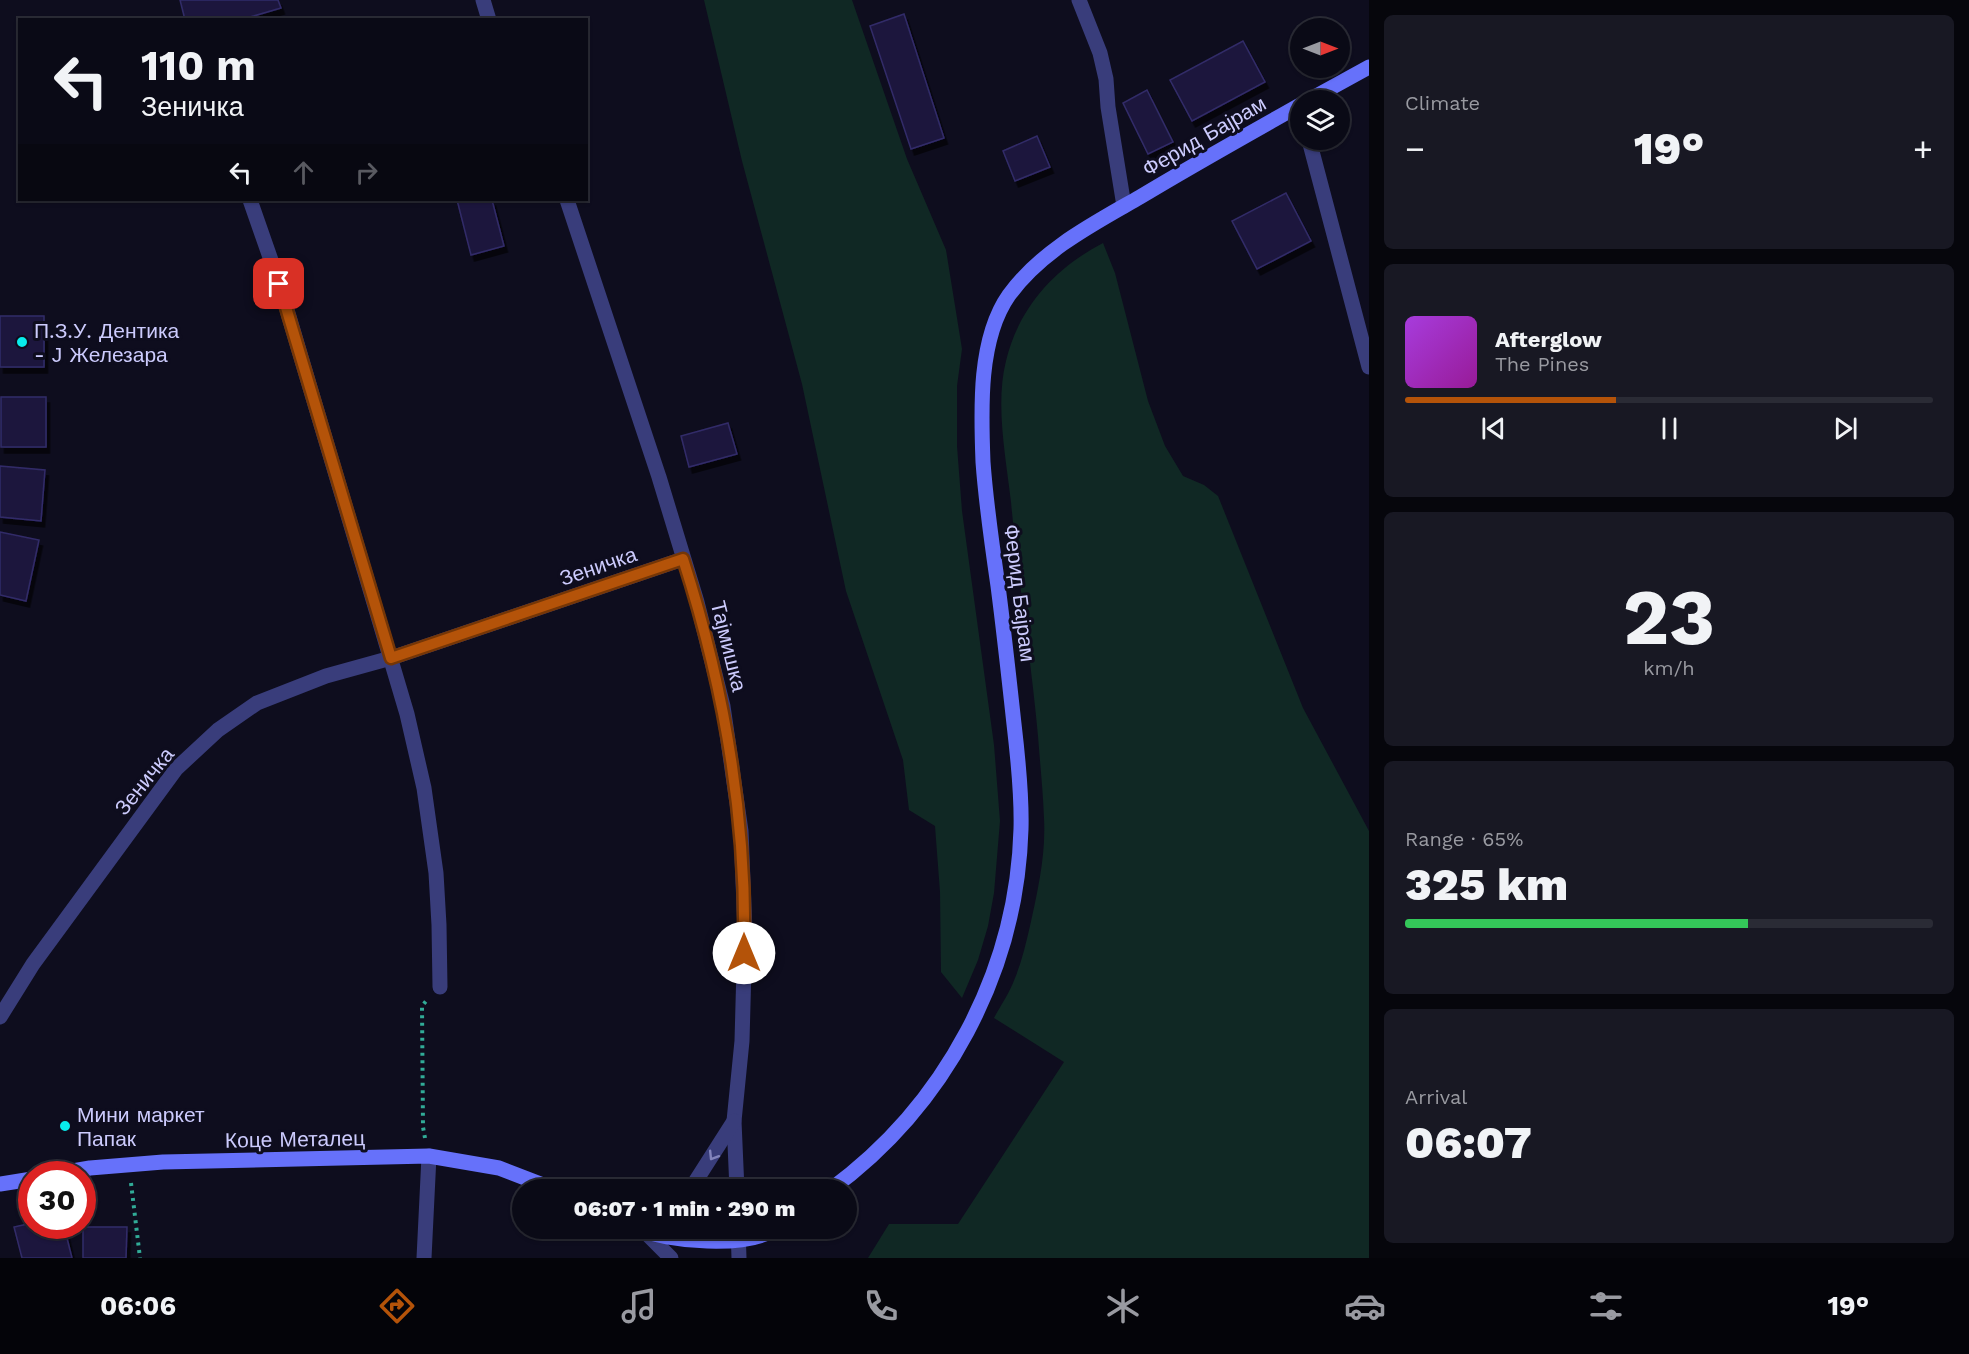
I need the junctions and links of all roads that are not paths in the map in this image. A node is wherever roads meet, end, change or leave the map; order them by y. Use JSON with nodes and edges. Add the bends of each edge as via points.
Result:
{"nodes":[{"id":1,"x":483,"y":0,"type":"edge"},
{"id":2,"x":1079,"y":0,"type":"edge"},
{"id":3,"x":488,"y":18,"type":"edge"},
{"id":4,"x":1369,"y":67,"type":"edge"},
{"id":5,"x":1327,"y":90,"type":"edge"},
{"id":6,"x":1290,"y":112,"type":"edge"},
{"id":7,"x":1312,"y":150,"type":"edge"},
{"id":8,"x":250,"y":201,"type":"edge"},
{"id":9,"x":567,"y":201,"type":"edge"},
{"id":10,"x":1124,"y":206,"type":"junction"},
{"id":11,"x":1369,"y":365,"type":"edge"},
{"id":12,"x":683,"y":559,"type":"junction"},
{"id":13,"x":391,"y":658,"type":"junction"},
{"id":14,"x":440,"y":987,"type":"road end"},
{"id":15,"x":0,"y":1017,"type":"edge"},
{"id":16,"x":734,"y":1121,"type":"junction"},
{"id":17,"x":429,"y":1156,"type":"junction"},
{"id":18,"x":96,"y":1168,"type":"edge"},
{"id":19,"x":528,"y":1179,"type":"edge"},
{"id":20,"x":697,"y":1179,"type":"edge"},
{"id":21,"x":737,"y":1179,"type":"edge"},
{"id":22,"x":845,"y":1179,"type":"edge"},
{"id":23,"x":18,"y":1181,"type":"edge"},
{"id":24,"x":0,"y":1184,"type":"edge"},
{"id":25,"x":656,"y":1239,"type":"edge"},
{"id":26,"x":738,"y":1239,"type":"edge"},
{"id":27,"x":424,"y":1258,"type":"edge"},
{"id":28,"x":672,"y":1258,"type":"edge"},
{"id":29,"x":739,"y":1258,"type":"edge"}],
"edges":[{"from":1,"to":3,"type":"street"},
{"from":2,"to":10,"type":"street","via":[[1106,79]]},
{"from":4,"to":5,"type":"street"},
{"from":6,"to":10,"type":"street","name":"Ферид Бајрам"},
{"from":7,"to":11,"type":"street"},
{"from":8,"to":13,"type":"street"},
{"from":9,"to":12,"type":"street","name":"Тајмишка"},
{"from":10,"to":22,"type":"street","name":"Ферид Бајрам","via":[[1078,232],[1022,280],[1008,297],[988,347],[981,427],[985,490],[1018,757],[1019,862],[1002,948],[980,1007],[952,1060],[903,1125]]},
{"from":12,"to":13,"type":"street","name":"Зеничка"},
{"from":12,"to":16,"type":"street","name":"Тајмишка","via":[[723,706],[741,831],[745,931],[742,1041]]},
{"from":13,"to":14,"type":"street","via":[[424,788],[436,873]]},
{"from":13,"to":15,"type":"street","name":"Зеничка","via":[[326,676],[257,703],[218,730],[176,769],[33,964]]},
{"from":16,"to":20,"type":"street","name":"Тајмишка","one_way":true},
{"from":16,"to":21,"type":"street","name":"Тајмишка"},
{"from":17,"to":18,"type":"street","name":"Коце Металец","via":[[163,1162]]},
{"from":17,"to":19,"type":"street","name":"Коце Металец","via":[[499,1168]]},
{"from":17,"to":27,"type":"street"},
{"from":23,"to":24,"type":"street"},
{"from":25,"to":28,"type":"street"},
{"from":26,"to":29,"type":"street"}]}
